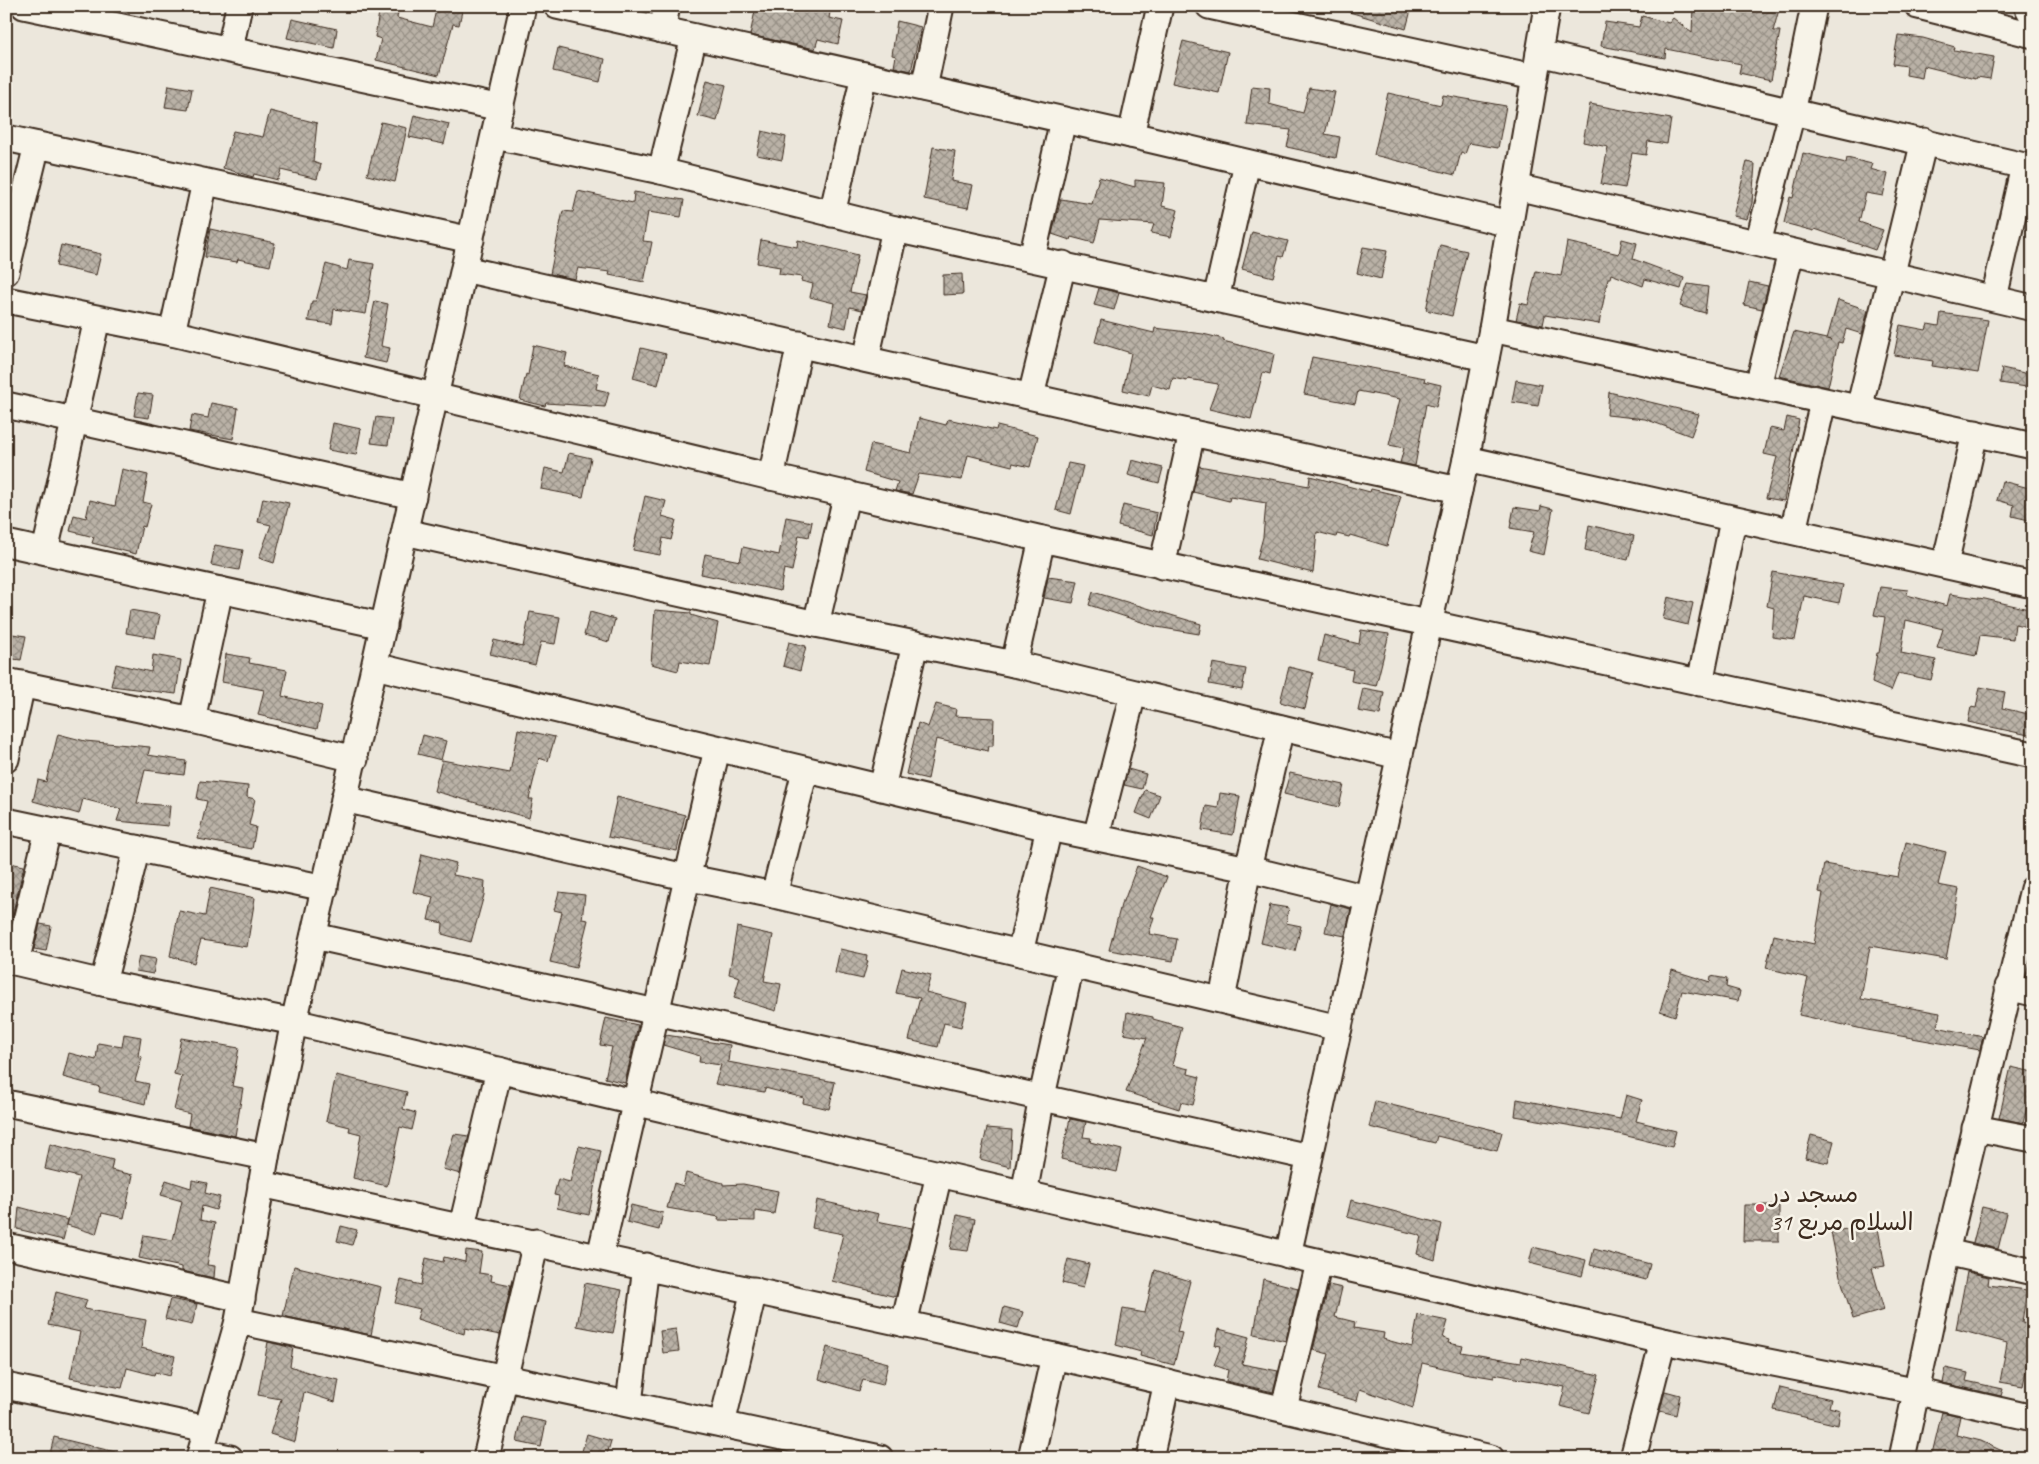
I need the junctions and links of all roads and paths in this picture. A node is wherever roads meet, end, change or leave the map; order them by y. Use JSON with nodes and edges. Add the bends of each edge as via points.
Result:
{"nodes":[{"id":1,"x":8,"y":6,"type":"edge"},
{"id":2,"x":24,"y":6,"type":"edge"},
{"id":3,"x":239,"y":6,"type":"edge"},
{"id":4,"x":524,"y":6,"type":"edge"},
{"id":5,"x":557,"y":6,"type":"edge"},
{"id":6,"x":941,"y":6,"type":"edge"},
{"id":7,"x":1160,"y":6,"type":"edge"},
{"id":8,"x":1209,"y":6,"type":"edge"},
{"id":9,"x":1547,"y":6,"type":"edge"},
{"id":10,"x":1814,"y":6,"type":"edge"},
{"id":11,"x":1918,"y":6,"type":"edge"},
{"id":12,"x":2027,"y":6,"type":"edge"},
{"id":13,"x":6,"y":13,"type":"edge"},
{"id":14,"x":1276,"y":13,"type":"edge"},
{"id":15,"x":664,"y":18,"type":"edge"},
{"id":16,"x":2033,"y":18,"type":"edge"},
{"id":17,"x":2033,"y":36,"type":"edge"},
{"id":18,"x":694,"y":37,"type":"junction"},
{"id":19,"x":230,"y":49,"type":"junction"},
{"id":20,"x":1537,"y":65,"type":"junction"},
{"id":21,"x":864,"y":75,"type":"junction"},
{"id":22,"x":924,"y":88,"type":"junction"},
{"id":23,"x":501,"y":108,"type":"junction"},
{"id":24,"x":1792,"y":113,"type":"junction"},
{"id":25,"x":1063,"y":120,"type":"junction"},
{"id":26,"x":1131,"y":135,"type":"junction"},
{"id":27,"x":495,"y":136,"type":"junction"},
{"id":28,"x":6,"y":138,"type":"edge"},
{"id":29,"x":1924,"y":141,"type":"junction"},
{"id":30,"x":37,"y":145,"type":"junction"},
{"id":31,"x":1247,"y":163,"type":"junction"},
{"id":32,"x":2028,"y":167,"type":"edge"},
{"id":33,"x":661,"y":171,"type":"junction"},
{"id":34,"x":205,"y":182,"type":"junction"},
{"id":35,"x":1516,"y":187,"type":"junction"},
{"id":36,"x":832,"y":214,"type":"junction"},
{"id":37,"x":1510,"y":224,"type":"junction"},
{"id":38,"x":895,"y":229,"type":"junction"},
{"id":39,"x":471,"y":240,"type":"junction"},
{"id":40,"x":1758,"y":242,"type":"junction"},
{"id":41,"x":1791,"y":252,"type":"junction"},
{"id":42,"x":1032,"y":258,"type":"junction"},
{"id":43,"x":1064,"y":264,"type":"junction"},
{"id":44,"x":464,"y":269,"type":"junction"},
{"id":45,"x":6,"y":272,"type":"edge"},
{"id":46,"x":1892,"y":274,"type":"junction"},
{"id":47,"x":1994,"y":298,"type":"junction"},
{"id":48,"x":1216,"y":299,"type":"junction"},
{"id":49,"x":6,"y":300,"type":"edge"},
{"id":50,"x":2033,"y":308,"type":"edge"},
{"id":51,"x":97,"y":319,"type":"junction"},
{"id":52,"x":1492,"y":329,"type":"junction"},
{"id":53,"x":172,"y":333,"type":"junction"},
{"id":54,"x":800,"y":344,"type":"junction"},
{"id":55,"x":1486,"y":358,"type":"junction"},
{"id":56,"x":866,"y":359,"type":"junction"},
{"id":57,"x":1758,"y":386,"type":"junction"},
{"id":58,"x":436,"y":396,"type":"junction"},
{"id":59,"x":1031,"y":396,"type":"junction"},
{"id":60,"x":1823,"y":402,"type":"junction"},
{"id":61,"x":6,"y":406,"type":"edge"},
{"id":62,"x":1859,"y":410,"type":"junction"},
{"id":63,"x":74,"y":421,"type":"junction"},
{"id":64,"x":1192,"y":433,"type":"junction"},
{"id":65,"x":1975,"y":433,"type":"junction"},
{"id":66,"x":2033,"y":446,"type":"edge"},
{"id":67,"x":1466,"y":459,"type":"junction"},
{"id":68,"x":771,"y":477,"type":"junction"},
{"id":69,"x":1459,"y":490,"type":"junction"},
{"id":70,"x":847,"y":493,"type":"junction"},
{"id":71,"x":413,"y":496,"type":"junction"},
{"id":72,"x":1733,"y":520,"type":"junction"},
{"id":73,"x":1793,"y":531,"type":"junction"},
{"id":74,"x":405,"y":532,"type":"junction"},
{"id":75,"x":1042,"y":539,"type":"junction"},
{"id":76,"x":6,"y":543,"type":"edge"},
{"id":77,"x":45,"y":551,"type":"junction"},
{"id":78,"x":1945,"y":564,"type":"junction"},
{"id":79,"x":1162,"y":566,"type":"junction"},
{"id":80,"x":2033,"y":585,"type":"edge"},
{"id":81,"x":220,"y":590,"type":"junction"},
{"id":82,"x":1429,"y":623,"type":"junction"},
{"id":83,"x":816,"y":624,"type":"junction"},
{"id":84,"x":384,"y":626,"type":"junction"},
{"id":85,"x":916,"y":644,"type":"junction"},
{"id":86,"x":1014,"y":664,"type":"junction"},
{"id":87,"x":374,"y":666,"type":"junction"},
{"id":88,"x":14,"y":682,"type":"edge"},
{"id":89,"x":1700,"y":683,"type":"junction"},
{"id":90,"x":1133,"y":694,"type":"junction"},
{"id":91,"x":192,"y":720,"type":"junction"},
{"id":92,"x":1281,"y":728,"type":"junction"},
{"id":93,"x":717,"y":749,"type":"junction"},
{"id":94,"x":2033,"y":755,"type":"edge"},
{"id":95,"x":1399,"y":756,"type":"junction"},
{"id":96,"x":6,"y":759,"type":"edge"},
{"id":97,"x":355,"y":759,"type":"junction"},
{"id":98,"x":804,"y":771,"type":"junction"},
{"id":99,"x":882,"y":788,"type":"junction"},
{"id":100,"x":344,"y":799,"type":"junction"},
{"id":101,"x":6,"y":821,"type":"edge"},
{"id":102,"x":1049,"y":828,"type":"junction"},
{"id":103,"x":48,"y":830,"type":"junction"},
{"id":104,"x":1096,"y":837,"type":"junction"},
{"id":105,"x":137,"y":848,"type":"junction"},
{"id":106,"x":1248,"y":869,"type":"junction"},
{"id":107,"x":685,"y":877,"type":"junction"},
{"id":108,"x":324,"y":888,"type":"junction"},
{"id":109,"x":2033,"y":890,"type":"edge"},
{"id":110,"x":774,"y":895,"type":"junction"},
{"id":111,"x":1367,"y":898,"type":"junction"},
{"id":112,"x":314,"y":936,"type":"junction"},
{"id":113,"x":1020,"y":952,"type":"junction"},
{"id":114,"x":11,"y":962,"type":"edge"},
{"id":115,"x":1072,"y":965,"type":"junction"},
{"id":116,"x":103,"y":983,"type":"junction"},
{"id":117,"x":2008,"y":987,"type":"junction"},
{"id":118,"x":2033,"y":993,"type":"edge"},
{"id":119,"x":1222,"y":999,"type":"junction"},
{"id":120,"x":656,"y":1011,"type":"junction"},
{"id":121,"x":294,"y":1022,"type":"junction"},
{"id":122,"x":1340,"y":1028,"type":"junction"},
{"id":123,"x":499,"y":1070,"type":"junction"},
{"id":124,"x":1042,"y":1096,"type":"junction"},
{"id":125,"x":635,"y":1102,"type":"junction"},
{"id":126,"x":6,"y":1103,"type":"edge"},
{"id":127,"x":1975,"y":1128,"type":"junction"},
{"id":128,"x":2033,"y":1139,"type":"edge"},
{"id":129,"x":266,"y":1157,"type":"junction"},
{"id":130,"x":1309,"y":1157,"type":"junction"},
{"id":131,"x":939,"y":1174,"type":"junction"},
{"id":132,"x":261,"y":1184,"type":"junction"},
{"id":133,"x":1024,"y":1194,"type":"junction"},
{"id":134,"x":462,"y":1226,"type":"junction"},
{"id":135,"x":536,"y":1242,"type":"junction"},
{"id":136,"x":6,"y":1246,"type":"edge"},
{"id":137,"x":1946,"y":1252,"type":"junction"},
{"id":138,"x":1288,"y":1255,"type":"junction"},
{"id":139,"x":600,"y":1256,"type":"junction"},
{"id":140,"x":1319,"y":1262,"type":"junction"},
{"id":141,"x":646,"y":1266,"type":"junction"},
{"id":142,"x":2033,"y":1272,"type":"edge"},
{"id":143,"x":754,"y":1290,"type":"junction"},
{"id":144,"x":240,"y":1310,"type":"junction"},
{"id":145,"x":904,"y":1324,"type":"junction"},
{"id":146,"x":1663,"y":1341,"type":"junction"},
{"id":147,"x":1054,"y":1356,"type":"junction"},
{"id":148,"x":504,"y":1376,"type":"junction"},
{"id":149,"x":1167,"y":1382,"type":"junction"},
{"id":150,"x":6,"y":1386,"type":"edge"},
{"id":151,"x":1914,"y":1392,"type":"junction"},
{"id":152,"x":629,"y":1403,"type":"junction"},
{"id":153,"x":1284,"y":1408,"type":"junction"},
{"id":154,"x":2033,"y":1418,"type":"edge"},
{"id":155,"x":722,"y":1424,"type":"junction"},
{"id":156,"x":202,"y":1446,"type":"edge"},
{"id":157,"x":1409,"y":1449,"type":"edge"},
{"id":158,"x":230,"y":1458,"type":"edge"},
{"id":159,"x":486,"y":1458,"type":"edge"},
{"id":160,"x":880,"y":1458,"type":"edge"},
{"id":161,"x":1031,"y":1458,"type":"edge"},
{"id":162,"x":1150,"y":1458,"type":"edge"},
{"id":163,"x":1490,"y":1458,"type":"edge"},
{"id":164,"x":1633,"y":1458,"type":"edge"},
{"id":165,"x":1902,"y":1458,"type":"edge"}],
"edges":[{"from":1,"to":13,"type":"street"},
{"from":2,"to":19,"type":"street"},
{"from":3,"to":19,"type":"street"},
{"from":4,"to":23,"type":"street"},
{"from":5,"to":15,"type":"street"},
{"from":6,"to":22,"type":"street"},
{"from":7,"to":26,"type":"street"},
{"from":8,"to":14,"type":"street"},
{"from":9,"to":20,"type":"street"},
{"from":10,"to":24,"type":"street"},
{"from":11,"to":17,"type":"street"},
{"from":12,"to":16,"type":"street"},
{"from":14,"to":20,"type":"street"},
{"from":15,"to":18,"type":"street"},
{"from":18,"to":21,"type":"street"},
{"from":18,"to":33,"type":"street"},
{"from":19,"to":23,"type":"street"},
{"from":20,"to":24,"type":"street"},
{"from":20,"to":35,"type":"street"},
{"from":21,"to":22,"type":"street"},
{"from":21,"to":36,"type":"street"},
{"from":22,"to":25,"type":"street"},
{"from":23,"to":27,"type":"street"},
{"from":24,"to":29,"type":"street"},
{"from":24,"to":40,"type":"street"},
{"from":25,"to":26,"type":"street"},
{"from":25,"to":42,"type":"street"},
{"from":26,"to":31,"type":"street"},
{"from":27,"to":33,"type":"street"},
{"from":27,"to":39,"type":"street"},
{"from":28,"to":30,"type":"street"},
{"from":29,"to":32,"type":"street"},
{"from":29,"to":46,"type":"street"},
{"from":30,"to":34,"type":"street"},
{"from":30,"to":45,"type":"street"},
{"from":31,"to":37,"type":"street"},
{"from":31,"to":48,"type":"street"},
{"from":32,"to":47,"type":"street"},
{"from":33,"to":36,"type":"street"},
{"from":34,"to":39,"type":"street"},
{"from":34,"to":53,"type":"street"},
{"from":35,"to":37,"type":"street"},
{"from":35,"to":40,"type":"street"},
{"from":36,"to":38,"type":"street"},
{"from":37,"to":52,"type":"street"},
{"from":38,"to":42,"type":"street"},
{"from":38,"to":56,"type":"street"},
{"from":39,"to":44,"type":"street"},
{"from":40,"to":41,"type":"street"},
{"from":41,"to":46,"type":"street"},
{"from":41,"to":57,"type":"street"},
{"from":42,"to":43,"type":"street"},
{"from":43,"to":48,"type":"street"},
{"from":43,"to":59,"type":"street"},
{"from":44,"to":54,"type":"street"},
{"from":44,"to":58,"type":"street"},
{"from":46,"to":47,"type":"street"},
{"from":46,"to":62,"type":"street"},
{"from":47,"to":50,"type":"street"},
{"from":48,"to":55,"type":"street"},
{"from":49,"to":51,"type":"street"},
{"from":51,"to":53,"type":"street"},
{"from":51,"to":63,"type":"street"},
{"from":52,"to":55,"type":"street"},
{"from":52,"to":57,"type":"street"},
{"from":53,"to":58,"type":"street"},
{"from":54,"to":56,"type":"street"},
{"from":54,"to":68,"type":"street"},
{"from":55,"to":67,"type":"street"},
{"from":56,"to":59,"type":"street"},
{"from":57,"to":60,"type":"street"},
{"from":58,"to":68,"type":"street"},
{"from":58,"to":71,"type":"street"},
{"from":59,"to":64,"type":"street"},
{"from":60,"to":62,"type":"street"},
{"from":60,"to":73,"type":"street"},
{"from":61,"to":63,"type":"street"},
{"from":62,"to":65,"type":"street"},
{"from":63,"to":71,"type":"street"},
{"from":63,"to":77,"type":"street"},
{"from":64,"to":69,"type":"street"},
{"from":64,"to":79,"type":"street"},
{"from":65,"to":66,"type":"street"},
{"from":65,"to":78,"type":"street"},
{"from":67,"to":69,"type":"street"},
{"from":67,"to":72,"type":"street"},
{"from":68,"to":70,"type":"street"},
{"from":69,"to":82,"type":"street"},
{"from":70,"to":75,"type":"street"},
{"from":70,"to":83,"type":"street"},
{"from":71,"to":74,"type":"street"},
{"from":72,"to":73,"type":"street"},
{"from":72,"to":89,"type":"street"},
{"from":73,"to":78,"type":"street"},
{"from":74,"to":83,"type":"street"},
{"from":74,"to":84,"type":"street"},
{"from":75,"to":79,"type":"street"},
{"from":75,"to":86,"type":"street"},
{"from":76,"to":77,"type":"street"},
{"from":77,"to":81,"type":"street"},
{"from":78,"to":80,"type":"street"},
{"from":79,"to":82,"type":"street"},
{"from":81,"to":84,"type":"street"},
{"from":81,"to":91,"type":"street"},
{"from":82,"to":89,"type":"street"},
{"from":82,"to":95,"type":"street"},
{"from":83,"to":85,"type":"street"},
{"from":84,"to":87,"type":"street"},
{"from":85,"to":86,"type":"street"},
{"from":85,"to":99,"type":"street"},
{"from":86,"to":90,"type":"street"},
{"from":87,"to":93,"type":"street"},
{"from":87,"to":97,"type":"street"},
{"from":88,"to":91,"type":"street"},
{"from":88,"to":96,"type":"street"},
{"from":89,"to":94,"type":"street"},
{"from":90,"to":92,"type":"street"},
{"from":90,"to":104,"type":"street"},
{"from":91,"to":97,"type":"street"},
{"from":92,"to":95,"type":"street"},
{"from":92,"to":106,"type":"street"},
{"from":93,"to":98,"type":"street"},
{"from":93,"to":107,"type":"street"},
{"from":95,"to":111,"type":"street"},
{"from":97,"to":100,"type":"street"},
{"from":98,"to":99,"type":"street"},
{"from":98,"to":110,"type":"street"},
{"from":99,"to":102,"type":"street"},
{"from":100,"to":107,"type":"street"},
{"from":100,"to":108,"type":"street"},
{"from":101,"to":103,"type":"street"},
{"from":102,"to":104,"type":"street"},
{"from":102,"to":113,"type":"street"},
{"from":103,"to":105,"type":"street"},
{"from":103,"to":114,"type":"street"},
{"from":104,"to":106,"type":"street"},
{"from":105,"to":108,"type":"street"},
{"from":105,"to":116,"type":"street"},
{"from":106,"to":111,"type":"street"},
{"from":106,"to":119,"type":"street"},
{"from":107,"to":110,"type":"street"},
{"from":107,"to":120,"type":"street"},
{"from":108,"to":112,"type":"street"},
{"from":109,"to":117,"type":"street"},
{"from":110,"to":113,"type":"street"},
{"from":111,"to":122,"type":"street"},
{"from":112,"to":120,"type":"street"},
{"from":112,"to":121,"type":"street"},
{"from":113,"to":115,"type":"street"},
{"from":114,"to":116,"type":"street"},
{"from":115,"to":119,"type":"street"},
{"from":115,"to":124,"type":"street"},
{"from":116,"to":121,"type":"street"},
{"from":117,"to":118,"type":"street"},
{"from":117,"to":127,"type":"street"},
{"from":119,"to":122,"type":"street"},
{"from":120,"to":124,"type":"street"},
{"from":120,"to":125,"type":"street"},
{"from":121,"to":123,"type":"street"},
{"from":121,"to":129,"type":"street"},
{"from":122,"to":130,"type":"street"},
{"from":123,"to":125,"type":"street"},
{"from":123,"to":134,"type":"street"},
{"from":124,"to":130,"type":"street"},
{"from":124,"to":133,"type":"street"},
{"from":125,"to":131,"type":"street"},
{"from":125,"to":139,"type":"street"},
{"from":126,"to":129,"type":"street"},
{"from":127,"to":128,"type":"street"},
{"from":127,"to":137,"type":"street"},
{"from":129,"to":132,"type":"street"},
{"from":130,"to":138,"type":"street"},
{"from":131,"to":133,"type":"street"},
{"from":131,"to":145,"type":"street"},
{"from":132,"to":134,"type":"street"},
{"from":132,"to":144,"type":"street"},
{"from":133,"to":138,"type":"street"},
{"from":134,"to":135,"type":"street"},
{"from":135,"to":139,"type":"street"},
{"from":135,"to":148,"type":"street"},
{"from":136,"to":144,"type":"street"},
{"from":137,"to":142,"type":"street"},
{"from":137,"to":151,"type":"street"},
{"from":138,"to":140,"type":"street"},
{"from":139,"to":141,"type":"street"},
{"from":140,"to":146,"type":"street"},
{"from":140,"to":153,"type":"street"},
{"from":141,"to":143,"type":"street"},
{"from":141,"to":152,"type":"street"},
{"from":143,"to":145,"type":"street"},
{"from":143,"to":155,"type":"street"},
{"from":144,"to":148,"type":"street"},
{"from":144,"to":156,"type":"street"},
{"from":145,"to":147,"type":"street"},
{"from":146,"to":151,"type":"street"},
{"from":146,"to":164,"type":"street"},
{"from":147,"to":149,"type":"street"},
{"from":147,"to":161,"type":"street"},
{"from":148,"to":152,"type":"street"},
{"from":148,"to":159,"type":"street"},
{"from":149,"to":153,"type":"street"},
{"from":149,"to":162,"type":"street"},
{"from":150,"to":156,"type":"street"},
{"from":151,"to":154,"type":"street"},
{"from":151,"to":165,"type":"street"},
{"from":152,"to":155,"type":"street"},
{"from":153,"to":157,"type":"street"},
{"from":155,"to":160,"type":"street"},
{"from":156,"to":158,"type":"street"},
{"from":157,"to":163,"type":"street"}]}
